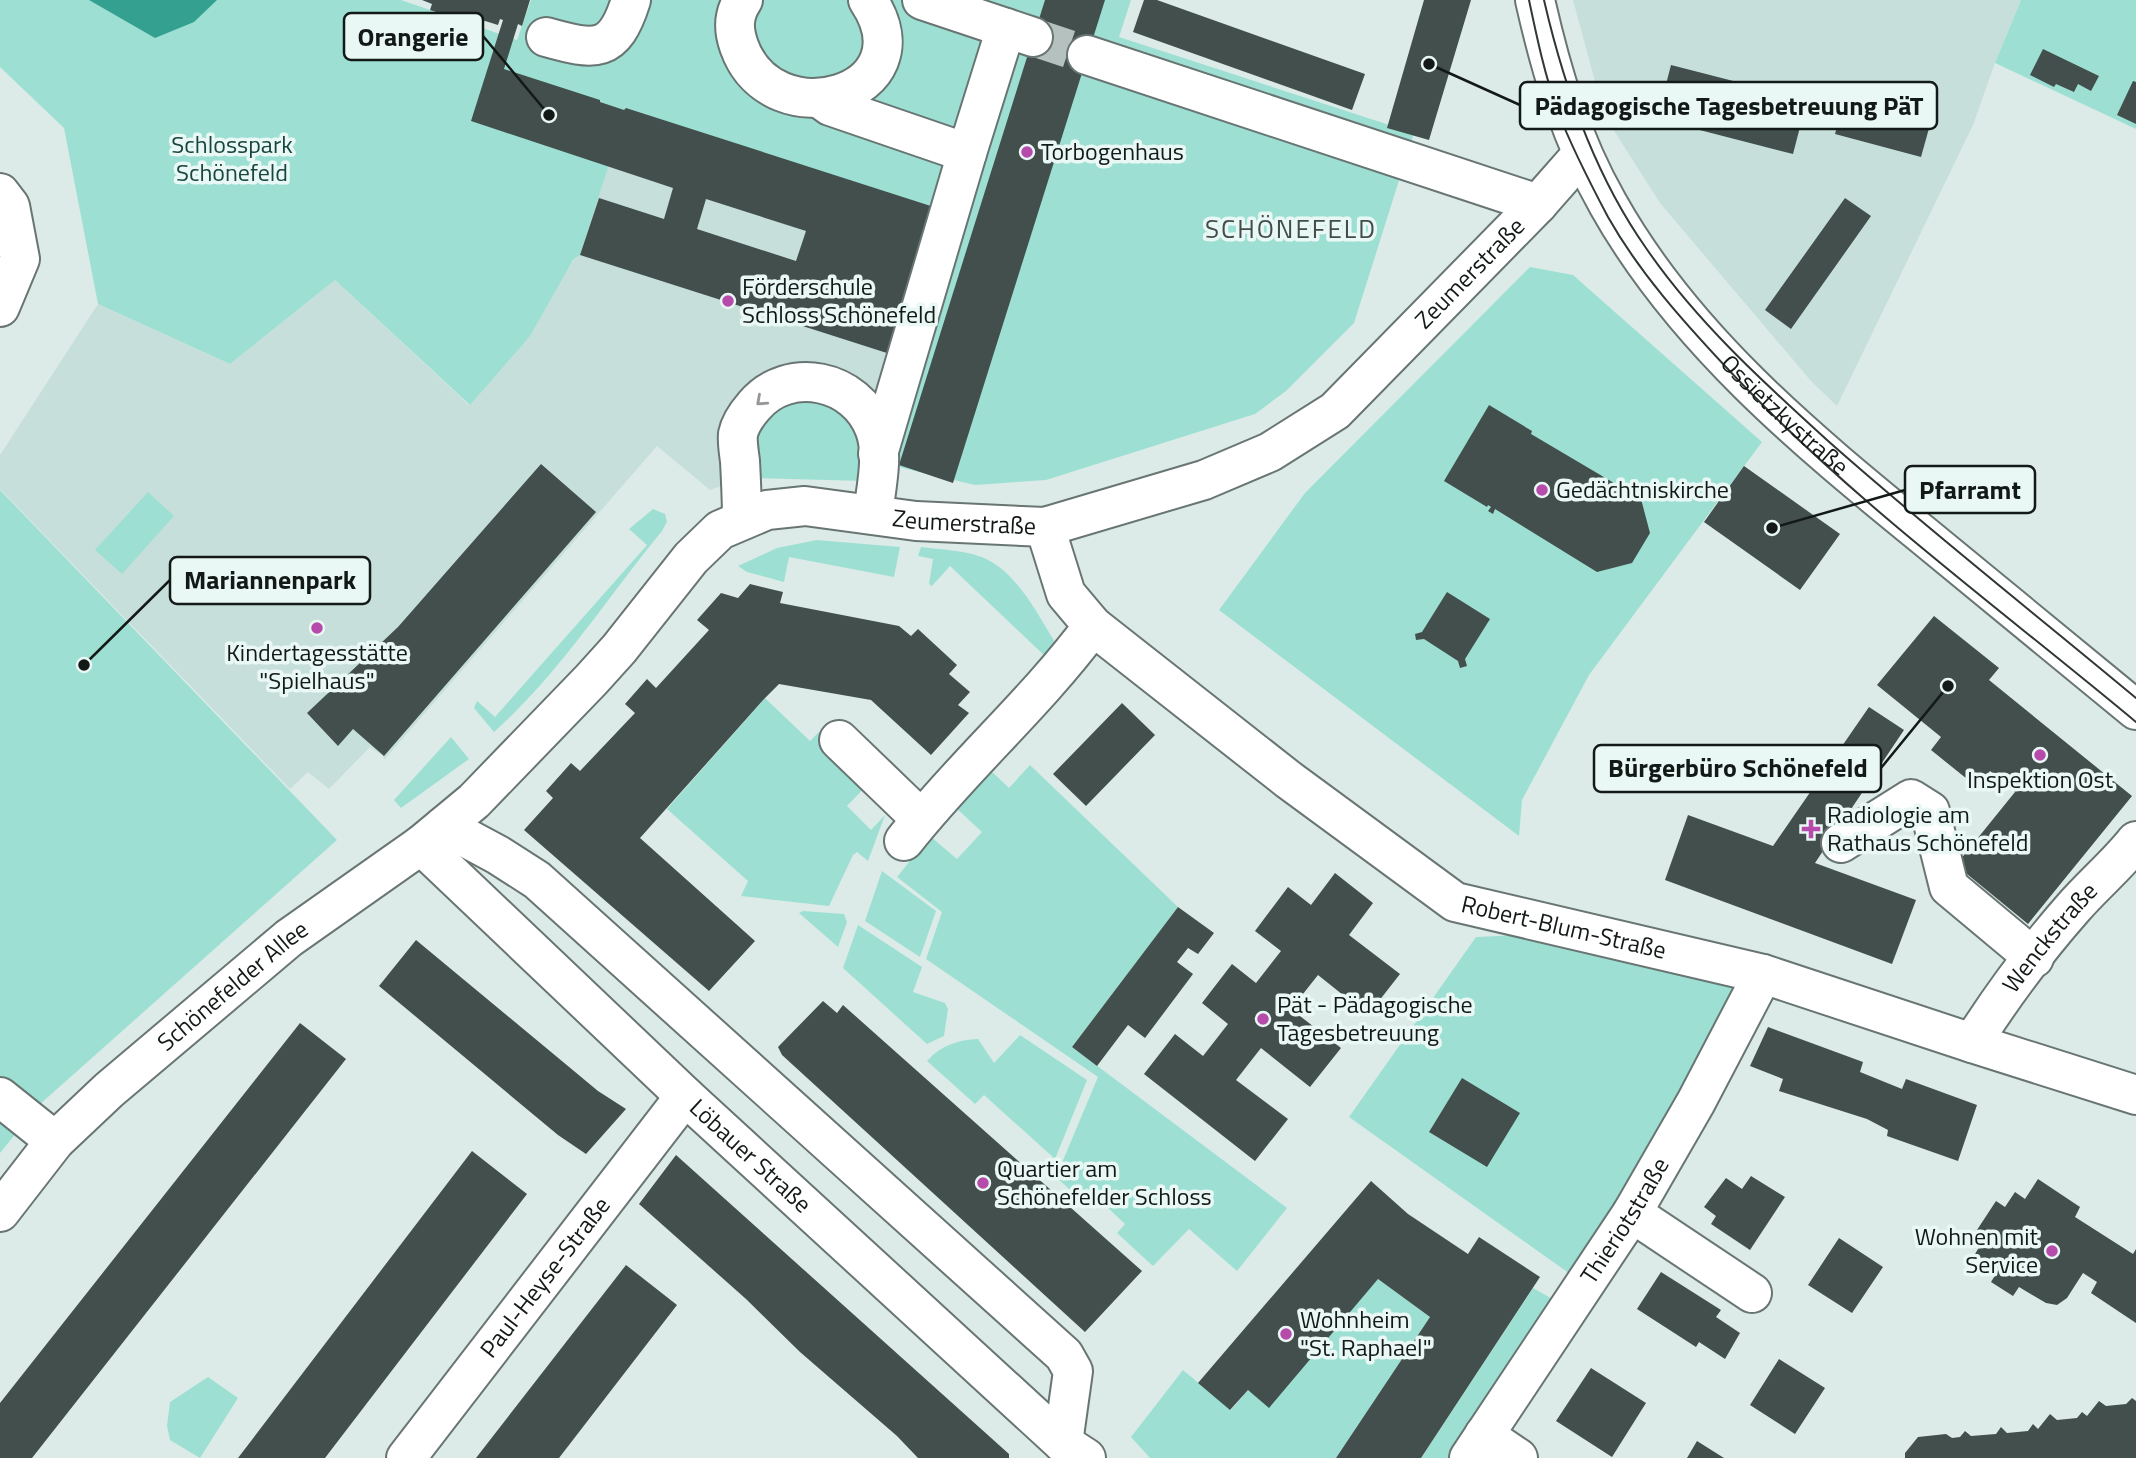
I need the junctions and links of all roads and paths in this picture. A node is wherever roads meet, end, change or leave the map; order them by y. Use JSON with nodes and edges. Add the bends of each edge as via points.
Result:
{"nodes":[{"id":1,"x":631,"y":0,"type":"edge"},
{"id":2,"x":868,"y":0,"type":"edge"},
{"id":3,"x":922,"y":0,"type":"edge"},
{"id":4,"x":1535,"y":0,"type":"edge"},
{"id":5,"x":729,"y":3,"type":"edge"},
{"id":6,"x":546,"y":37,"type":"dead end"},
{"id":7,"x":1087,"y":55,"type":"tunnel mouth"},
{"id":8,"x":819,"y":98,"type":"junction"},
{"id":9,"x":967,"y":153,"type":"junction"},
{"id":10,"x":1582,"y":154,"type":"junction"},
{"id":11,"x":0,"y":193,"type":"edge"},
{"id":12,"x":1538,"y":204,"type":"junction"},
{"id":13,"x":0,"y":307,"type":"edge"},
{"id":14,"x":878,"y":454,"type":"junction"},
{"id":15,"x":873,"y":514,"type":"junction"},
{"id":16,"x":742,"y":520,"type":"junction"},
{"id":17,"x":1045,"y":527,"type":"junction"},
{"id":18,"x":1093,"y":626,"type":"junction"},
{"id":19,"x":2136,"y":710,"type":"edge"},
{"id":20,"x":839,"y":740,"type":"dead end"},
{"id":21,"x":432,"y":836,"type":"junction"},
{"id":22,"x":2136,"y":841,"type":"edge"},
{"id":23,"x":1840,"y":843,"type":"dead end"},
{"id":24,"x":2034,"y":958,"type":"junction"},
{"id":25,"x":1763,"y":974,"type":"junction"},
{"id":26,"x":1972,"y":1043,"type":"junction"},
{"id":27,"x":2136,"y":1095,"type":"edge"},
{"id":28,"x":685,"y":1096,"type":"junction"},
{"id":29,"x":0,"y":1097,"type":"edge"},
{"id":30,"x":55,"y":1141,"type":"junction"},
{"id":31,"x":0,"y":1212,"type":"edge"},
{"id":32,"x":1632,"y":1213,"type":"junction"},
{"id":33,"x":1752,"y":1293,"type":"dead end"},
{"id":34,"x":1476,"y":1446,"type":"edge"},
{"id":35,"x":1074,"y":1451,"type":"edge"},
{"id":36,"x":406,"y":1458,"type":"edge"},
{"id":37,"x":1518,"y":1458,"type":"edge"}],
"edges":[{"from":1,"to":6,"type":"street","via":[[624,25],[605,43],[580,47]]},
{"from":2,"to":8,"type":"street","via":[[881,27],[877,65],[855,89]]},
{"from":3,"to":9,"type":"street","via":[[1020,33]]},
{"from":4,"to":10,"type":"street","name":"Ossietzkystraße","via":[[1549,62]]},
{"from":5,"to":8,"type":"street","via":[[736,38],[752,70],[780,91]]},
{"from":7,"to":12,"type":"street","name":"Zeumerstraße"},
{"from":8,"to":9,"type":"street","via":[[830,106]]},
{"from":9,"to":14,"type":"street"},
{"from":10,"to":12,"type":"street","name":"Zeumerstraße"},
{"from":10,"to":19,"type":"street","name":"Ossietzkystraße","via":[[1662,287],[1748,381],[1845,470]]},
{"from":11,"to":13,"type":"street","via":[[10,206],[20,259]]},
{"from":12,"to":17,"type":"street","name":"Zeumerstraße","via":[[1335,411],[1270,452],[1204,480]]},
{"from":14,"to":15,"type":"street"},
{"from":14,"to":16,"type":"street","one_way":true,"via":[[875,430],[863,408],[845,392],[822,383],[798,381],[778,387],[760,399],[738,434]]},
{"from":15,"to":16,"type":"street","name":"Zeumerstraße","via":[[805,506],[766,510]]},
{"from":15,"to":17,"type":"street","name":"Zeumerstraße","via":[[954,524]]},
{"from":16,"to":21,"type":"street","name":"Zeumerstraße","via":[[720,530],[691,558],[620,649],[557,718]]},
{"from":17,"to":18,"type":"street","name":"Robert-Blum-Straße","via":[[1066,594]]},
{"from":18,"to":20,"type":"street","via":[[913,830]]},
{"from":18,"to":25,"type":"street","name":"Robert-Blum-Straße","via":[[1289,780],[1455,902]]},
{"from":21,"to":28,"type":"street","name":"Löbauer Straße"},
{"from":21,"to":30,"type":"street","name":"Schönefelder Allee","via":[[289,938]]},
{"from":21,"to":35,"type":"street","via":[[498,855],[537,880],[1065,1355],[1073,1371]]},
{"from":22,"to":24,"type":"street","name":"Wenckstraße"},
{"from":23,"to":24,"type":"street","via":[[1911,799],[1930,811],[1949,887]]},
{"from":24,"to":26,"type":"street","name":"Wenckstraße"},
{"from":25,"to":26,"type":"street","name":"Robert-Blum-Straße"},
{"from":25,"to":32,"type":"street","name":"Thieriotstraße"},
{"from":26,"to":27,"type":"street","name":"Robert-Blum-Straße"},
{"from":28,"to":35,"type":"street","name":"Löbauer Straße"},
{"from":28,"to":36,"type":"street","name":"Paul-Heyse-Straße"},
{"from":29,"to":30,"type":"street"},
{"from":30,"to":31,"type":"street","name":"Schönefelder Allee"},
{"from":32,"to":33,"type":"street"},
{"from":32,"to":34,"type":"street","name":"Thieriotstraße"},
{"from":34,"to":37,"type":"street"}]}
